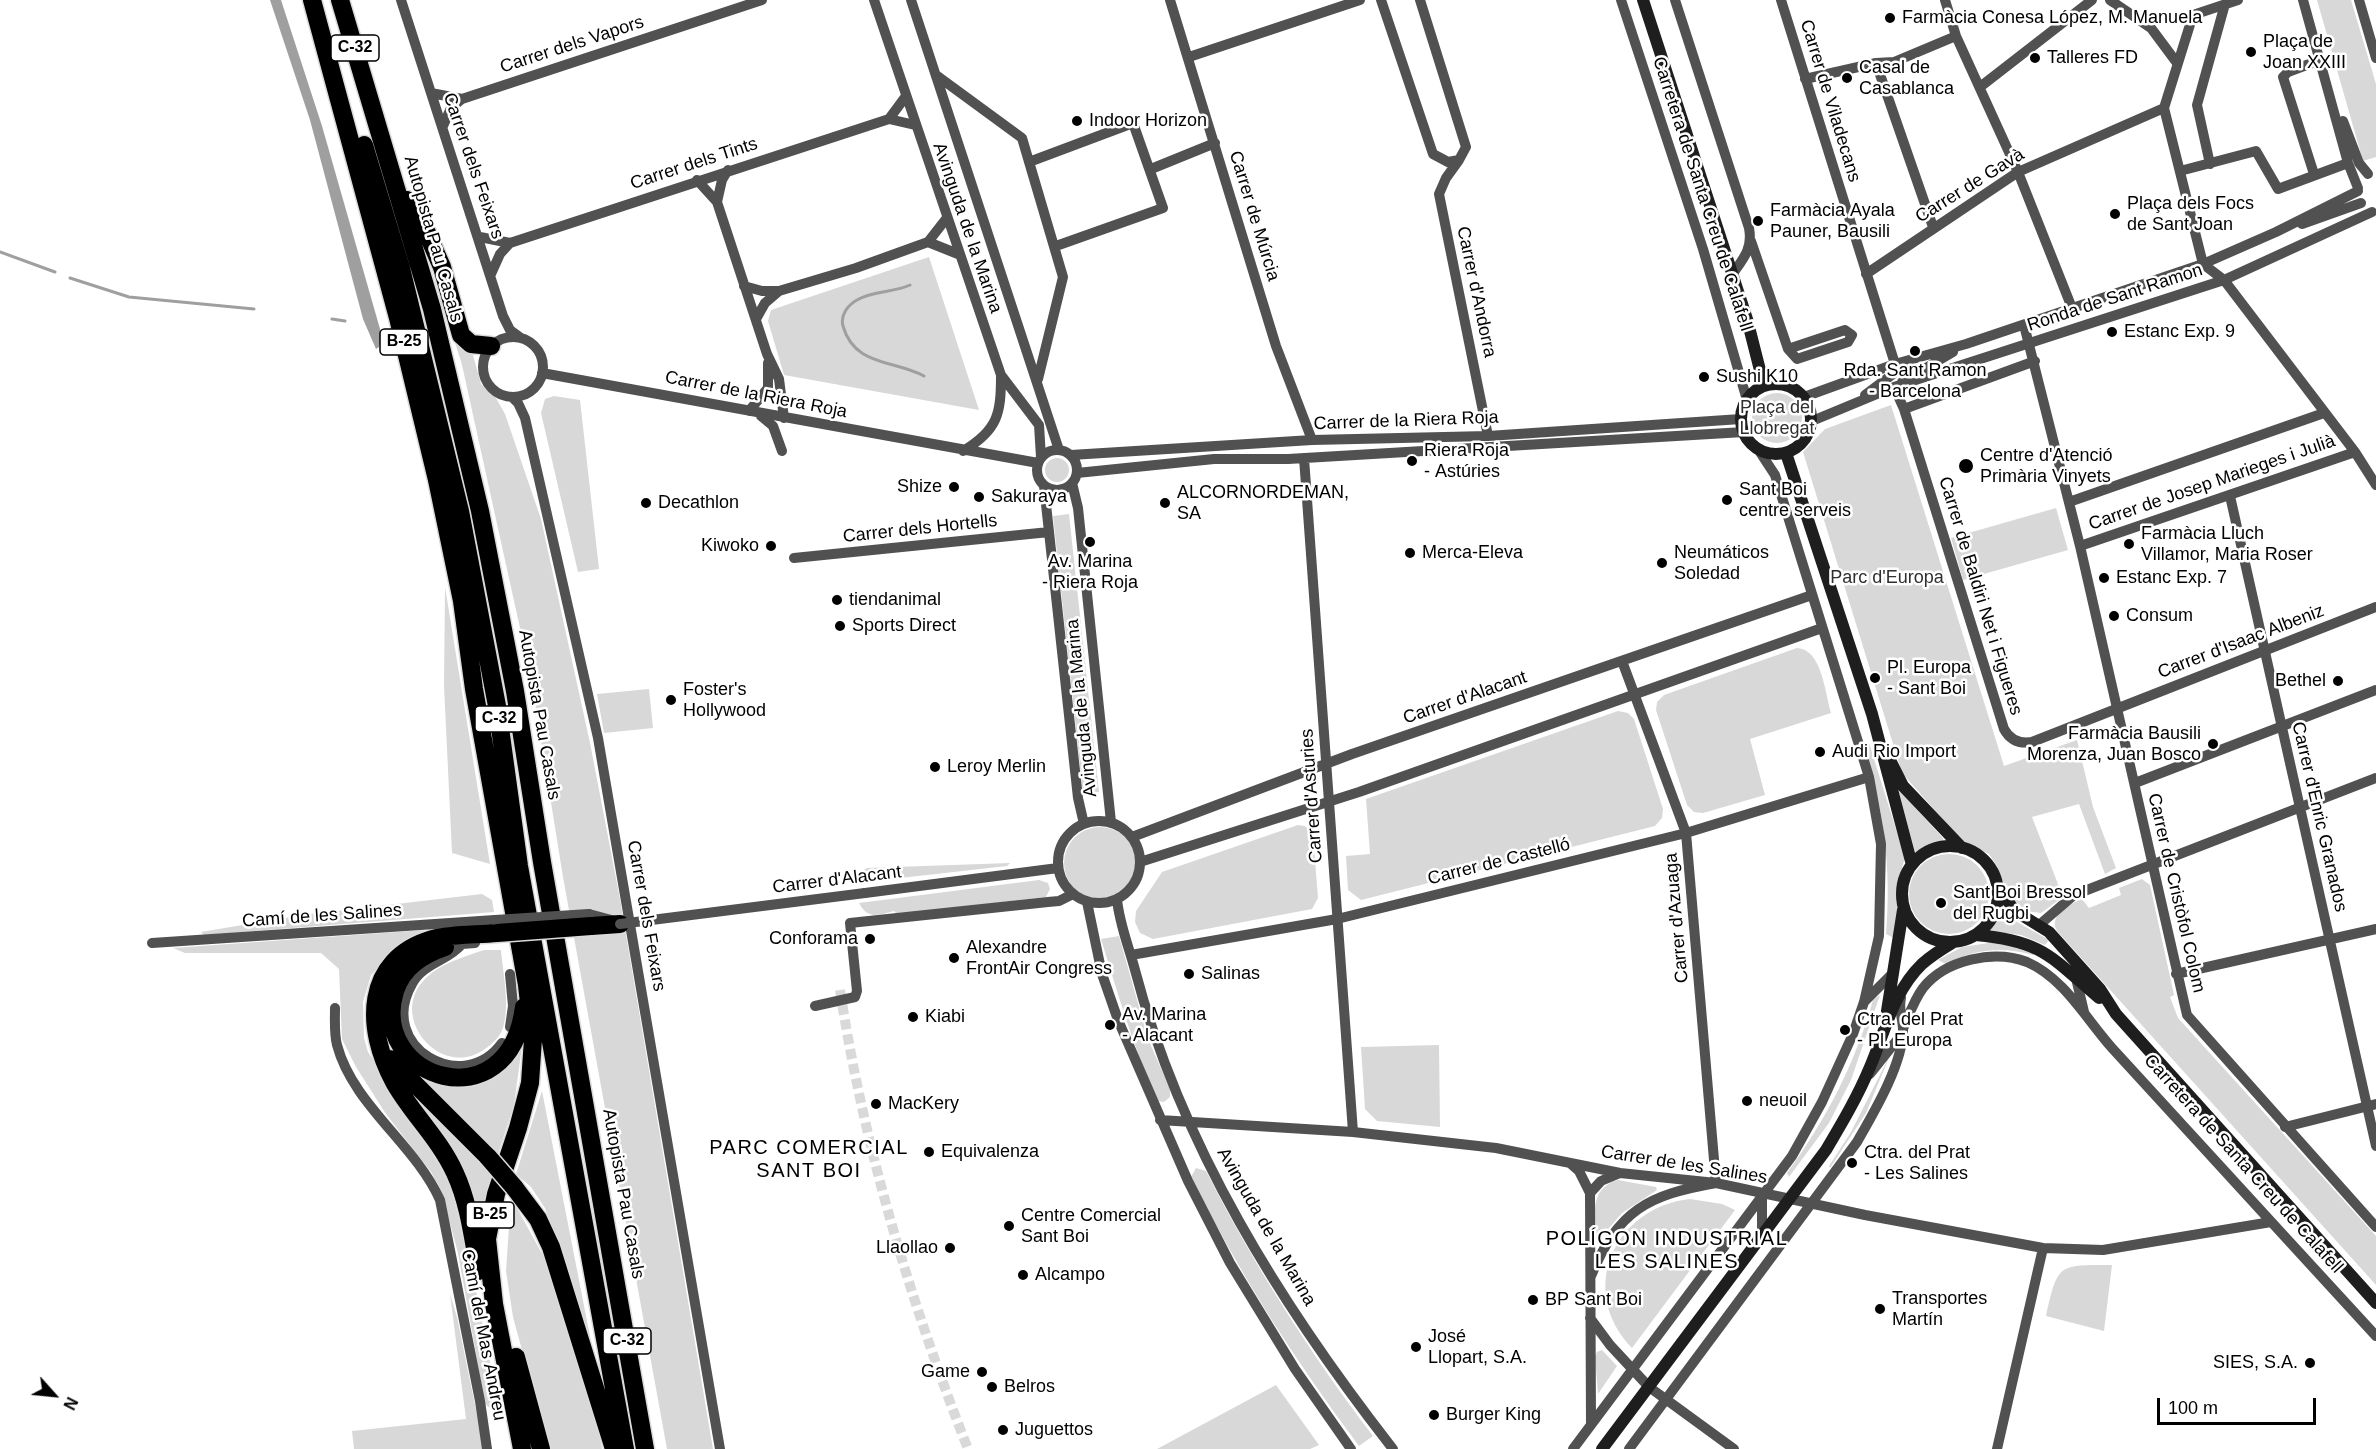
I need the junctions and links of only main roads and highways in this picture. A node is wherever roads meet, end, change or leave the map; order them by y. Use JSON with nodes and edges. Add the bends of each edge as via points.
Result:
{"nodes":[{"id":1,"x":312,"y":0,"type":"edge"},
{"id":2,"x":320,"y":0,"type":"edge"},
{"id":3,"x":339,"y":0,"type":"edge"},
{"id":4,"x":398,"y":188,"type":"junction"},
{"id":5,"x":492,"y":346,"type":"road end"},
{"id":6,"x":620,"y":924,"type":"road end"},
{"id":7,"x":462,"y":944,"type":"road end"},
{"id":8,"x":527,"y":985,"type":"junction"},
{"id":9,"x":376,"y":1038,"type":"junction"},
{"id":10,"x":508,"y":1157,"type":"junction"},
{"id":11,"x":608,"y":1233,"type":"junction"},
{"id":12,"x":517,"y":1449,"type":"edge"},
{"id":13,"x":522,"y":1449,"type":"edge"},
{"id":14,"x":541,"y":1449,"type":"edge"},
{"id":15,"x":614,"y":1449,"type":"edge"},
{"id":16,"x":625,"y":1449,"type":"edge"},
{"id":17,"x":645,"y":1449,"type":"edge"},
{"id":18,"x":656,"y":1449,"type":"edge"}],
"edges":[{"from":1,"to":8,"type":"highway","number":"B-25","via":[[398,318],[437,480],[462,601]]},
{"from":2,"to":16,"type":"highway","number":"C-32","via":[[401,268],[460,511],[497,706],[519,866]]},
{"from":3,"to":4,"type":"highway","name":"Autopista Pau Casals","number":"C-32"},
{"from":4,"to":5,"type":"highway","via":[[427,233],[442,267],[461,335],[471,344]]},
{"from":4,"to":11,"type":"highway","name":"Autopista Pau Casals","number":"C-32","via":[[432,309],[480,511],[515,691]]},
{"from":6,"to":9,"type":"highway","bridge":true,"via":[[435,939],[405,952],[388,968],[380,984],[374,1015]]},
{"from":7,"to":8,"type":"highway","via":[[428,953],[415,963],[406,971],[393,998],[396,1037],[412,1060],[434,1074],[454,1079],[481,1075],[500,1062],[516,1042]]},
{"from":8,"to":10,"type":"highway","number":"B-25","via":[[533,1039],[530,1083]]},
{"from":9,"to":12,"type":"highway","via":[[395,1083],[430,1129],[459,1183]]},
{"from":9,"to":15,"type":"highway","bridge":true,"via":[[400,1072],[514,1186],[537,1220],[551,1247]]},
{"from":10,"to":13,"type":"highway","number":"B-25","via":[[490,1214],[487,1239],[494,1304]]},
{"from":10,"to":14,"type":"highway","via":[[500,1219],[499,1272],[521,1381]]},
{"from":11,"to":17,"type":"highway","name":"Autopista Pau Casals","number":"C-32"},
{"from":11,"to":18,"type":"highway","via":[[626,1294]]}]}
